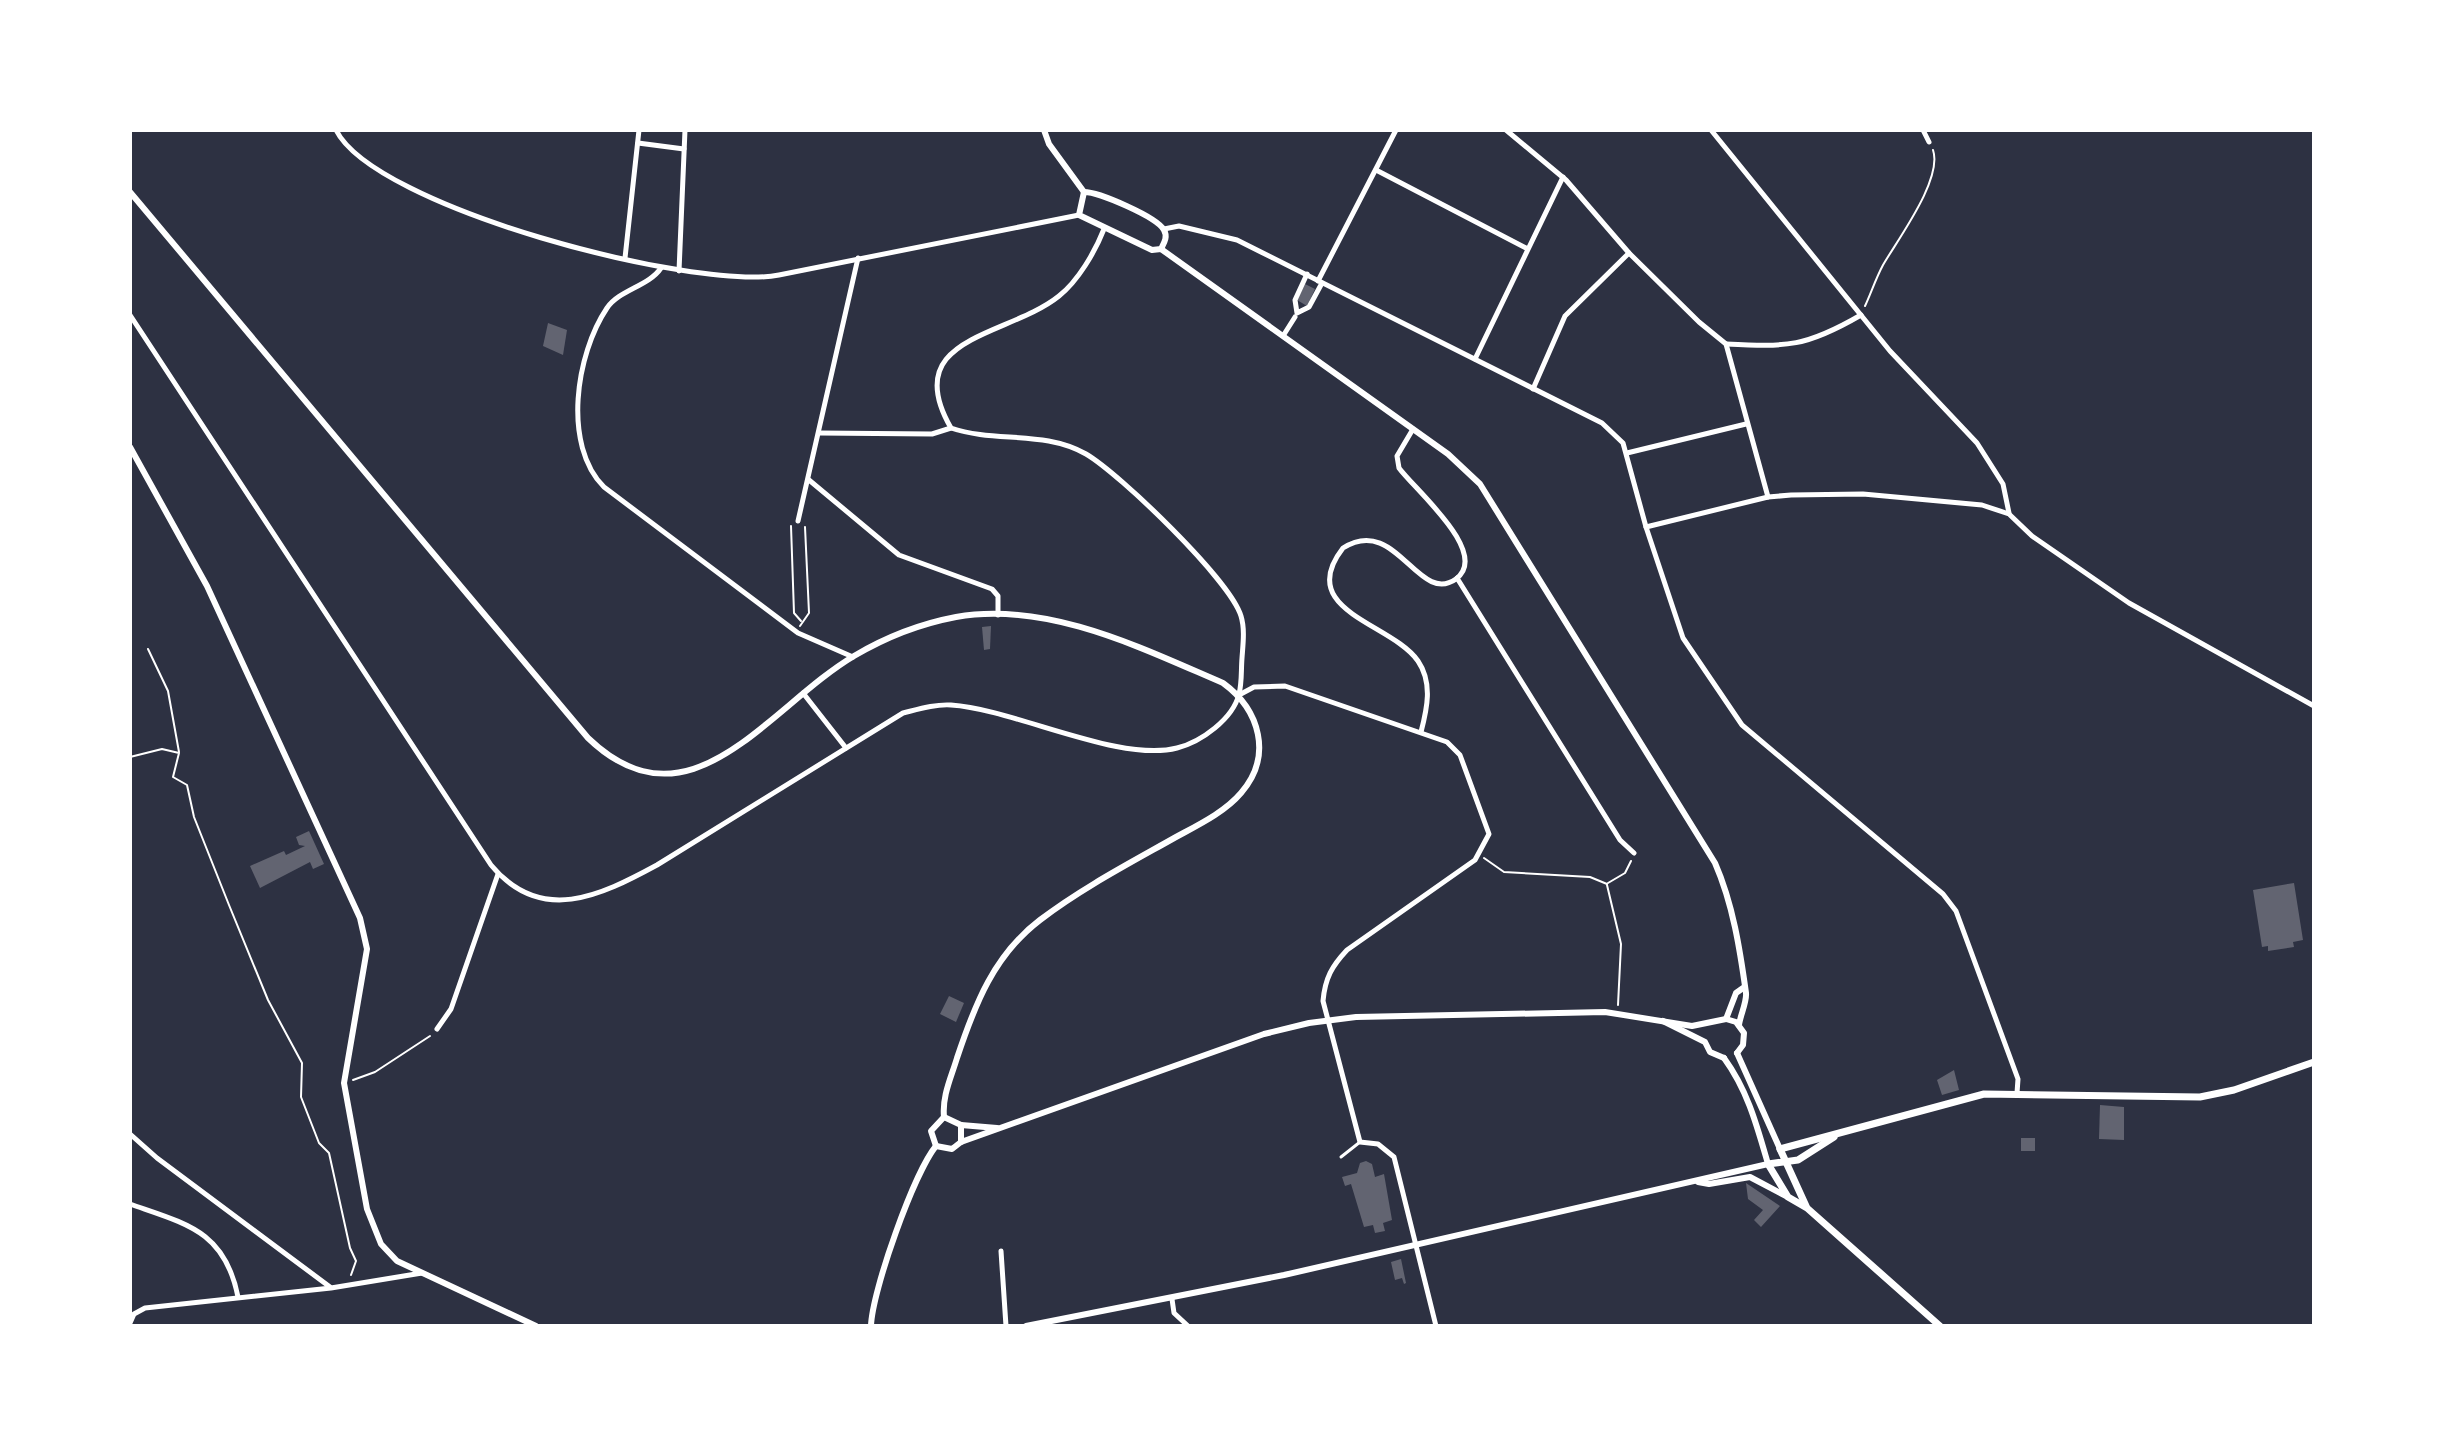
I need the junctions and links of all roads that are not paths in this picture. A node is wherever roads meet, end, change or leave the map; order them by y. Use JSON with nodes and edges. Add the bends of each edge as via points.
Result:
{"nodes":[{"id":1,"x":336,"y":130,"type":"edge"},
{"id":2,"x":639,"y":130,"type":"edge"},
{"id":3,"x":685,"y":130,"type":"edge"},
{"id":4,"x":1044,"y":130,"type":"edge"},
{"id":5,"x":1396,"y":130,"type":"edge"},
{"id":6,"x":1506,"y":130,"type":"edge"},
{"id":7,"x":1711,"y":130,"type":"edge"},
{"id":8,"x":1923,"y":130,"type":"edge"},
{"id":9,"x":1929,"y":142,"type":"road end"},
{"id":10,"x":638,"y":143,"type":"junction"},
{"id":11,"x":684,"y":149,"type":"junction"},
{"id":12,"x":1376,"y":170,"type":"junction"},
{"id":13,"x":1563,"y":177,"type":"junction"},
{"id":14,"x":130,"y":192,"type":"edge"},
{"id":15,"x":1084,"y":192,"type":"junction"},
{"id":16,"x":1079,"y":215,"type":"junction"},
{"id":17,"x":1104,"y":229,"type":"junction"},
{"id":18,"x":1164,"y":229,"type":"junction"},
{"id":19,"x":1526,"y":248,"type":"junction"},
{"id":20,"x":1161,"y":249,"type":"junction"},
{"id":21,"x":1629,"y":253,"type":"junction"},
{"id":22,"x":625,"y":258,"type":"junction"},
{"id":23,"x":858,"y":258,"type":"junction"},
{"id":24,"x":661,"y":268,"type":"junction"},
{"id":25,"x":679,"y":271,"type":"junction"},
{"id":26,"x":1307,"y":274,"type":"junction"},
{"id":27,"x":1320,"y":282,"type":"junction"},
{"id":28,"x":130,"y":315,"type":"edge"},
{"id":29,"x":1861,"y":315,"type":"junction"},
{"id":30,"x":1295,"y":317,"type":"dead end"},
{"id":31,"x":1283,"y":336,"type":"junction"},
{"id":32,"x":1726,"y":344,"type":"junction"},
{"id":33,"x":1475,"y":359,"type":"junction"},
{"id":34,"x":1533,"y":389,"type":"junction"},
{"id":35,"x":1746,"y":424,"type":"junction"},
{"id":36,"x":951,"y":428,"type":"junction"},
{"id":37,"x":1413,"y":429,"type":"junction"},
{"id":38,"x":819,"y":433,"type":"junction"},
{"id":39,"x":130,"y":447,"type":"edge"},
{"id":40,"x":1627,"y":453,"type":"junction"},
{"id":41,"x":809,"y":480,"type":"junction"},
{"id":42,"x":1768,"y":497,"type":"junction"},
{"id":43,"x":2009,"y":514,"type":"junction"},
{"id":44,"x":798,"y":521,"type":"road end"},
{"id":45,"x":1646,"y":527,"type":"junction"},
{"id":46,"x":1457,"y":578,"type":"junction"},
{"id":47,"x":998,"y":615,"type":"junction"},
{"id":48,"x":853,"y":657,"type":"junction"},
{"id":49,"x":803,"y":693,"type":"junction"},
{"id":50,"x":1239,"y":695,"type":"junction"},
{"id":51,"x":2314,"y":706,"type":"edge"},
{"id":52,"x":1421,"y":732,"type":"junction"},
{"id":53,"x":846,"y":748,"type":"junction"},
{"id":54,"x":1634,"y":853,"type":"road end"},
{"id":55,"x":498,"y":874,"type":"junction"},
{"id":56,"x":1743,"y":988,"type":"junction"},
{"id":57,"x":1726,"y":1019,"type":"junction"},
{"id":58,"x":1329,"y":1020,"type":"junction"},
{"id":59,"x":1663,"y":1021,"type":"junction"},
{"id":60,"x":1710,"y":1024,"type":"junction"},
{"id":61,"x":1739,"y":1025,"type":"junction"},
{"id":62,"x":437,"y":1029,"type":"road end"},
{"id":63,"x":1705,"y":1042,"type":"junction"},
{"id":64,"x":1737,"y":1053,"type":"junction"},
{"id":65,"x":1724,"y":1058,"type":"junction"},
{"id":66,"x":2314,"y":1062,"type":"edge"},
{"id":67,"x":2017,"y":1093,"type":"junction"},
{"id":68,"x":944,"y":1117,"type":"junction"},
{"id":69,"x":961,"y":1125,"type":"junction"},
{"id":70,"x":1001,"y":1128,"type":"junction"},
{"id":71,"x":1841,"y":1132,"type":"junction"},
{"id":72,"x":130,"y":1134,"type":"edge"},
{"id":73,"x":961,"y":1142,"type":"junction"},
{"id":74,"x":1360,"y":1142,"type":"junction"},
{"id":75,"x":936,"y":1146,"type":"junction"},
{"id":76,"x":1780,"y":1149,"type":"junction"},
{"id":77,"x":1341,"y":1157,"type":"dead end"},
{"id":78,"x":1768,"y":1164,"type":"junction"},
{"id":79,"x":1786,"y":1164,"type":"junction"},
{"id":80,"x":1698,"y":1182,"type":"junction"},
{"id":81,"x":1788,"y":1197,"type":"junction"},
{"id":82,"x":130,"y":1204,"type":"edge"},
{"id":83,"x":1807,"y":1208,"type":"junction"},
{"id":84,"x":1415,"y":1245,"type":"junction"},
{"id":85,"x":1001,"y":1251,"type":"dead end"},
{"id":86,"x":422,"y":1273,"type":"junction"},
{"id":87,"x":331,"y":1288,"type":"junction"},
{"id":88,"x":238,"y":1297,"type":"junction"},
{"id":89,"x":1172,"y":1299,"type":"junction"},
{"id":90,"x":130,"y":1323,"type":"edge"},
{"id":91,"x":536,"y":1326,"type":"edge"},
{"id":92,"x":871,"y":1326,"type":"edge"},
{"id":93,"x":1006,"y":1326,"type":"edge"},
{"id":94,"x":1026,"y":1326,"type":"edge"},
{"id":95,"x":1188,"y":1326,"type":"edge"},
{"id":96,"x":1436,"y":1326,"type":"edge"},
{"id":97,"x":1940,"y":1326,"type":"edge"}],
"edges":[{"from":1,"to":22,"type":"street","via":[[352,152],[396,182],[474,215]]},
{"from":2,"to":10,"type":"street"},
{"from":3,"to":11,"type":"street"},
{"from":4,"to":15,"type":"street"},
{"from":5,"to":12,"type":"street"},
{"from":6,"to":13,"type":"street"},
{"from":7,"to":29,"type":"street"},
{"from":8,"to":9,"type":"street"},
{"from":10,"to":11,"type":"street"},
{"from":10,"to":22,"type":"street"},
{"from":11,"to":25,"type":"street"},
{"from":12,"to":19,"type":"street"},
{"from":12,"to":27,"type":"street"},
{"from":13,"to":19,"type":"street"},
{"from":13,"to":21,"type":"street"},
{"from":14,"to":49,"type":"street","via":[[608,757],[646,774],[692,772],[709,765]]},
{"from":15,"to":16,"type":"street"},
{"from":15,"to":18,"type":"street"},
{"from":16,"to":17,"type":"street"},
{"from":16,"to":23,"type":"street"},
{"from":17,"to":20,"type":"street"},
{"from":17,"to":36,"type":"street","via":[[1061,295],[946,356],[936,392]]},
{"from":18,"to":20,"type":"street"},
{"from":18,"to":26,"type":"street","via":[[1209,231]]},
{"from":19,"to":33,"type":"street"},
{"from":20,"to":31,"type":"street"},
{"from":21,"to":32,"type":"street"},
{"from":21,"to":34,"type":"street","via":[[1565,316]]},
{"from":22,"to":24,"type":"street"},
{"from":23,"to":25,"type":"street","via":[[763,278]]},
{"from":23,"to":38,"type":"street"},
{"from":24,"to":25,"type":"street"},
{"from":24,"to":48,"type":"street","via":[[608,305],[588,349],[576,418],[586,467],[604,487],[758,605],[798,633]]},
{"from":26,"to":27,"type":"street"},
{"from":26,"to":27,"type":"street","via":[[1295,300],[1297,313],[1309,307]]},
{"from":27,"to":33,"type":"street"},
{"from":28,"to":55,"type":"street"},
{"from":29,"to":32,"type":"street","via":[[1802,344]]},
{"from":29,"to":43,"type":"street","via":[[1977,443],[2003,484]]},
{"from":30,"to":31,"type":"street"},
{"from":31,"to":37,"type":"street"},
{"from":32,"to":35,"type":"street"},
{"from":33,"to":34,"type":"street"},
{"from":34,"to":40,"type":"street","via":[[1602,423],[1618,435]]},
{"from":35,"to":40,"type":"street"},
{"from":35,"to":42,"type":"street"},
{"from":36,"to":38,"type":"street","via":[[932,434]]},
{"from":36,"to":50,"type":"street","via":[[970,435],[1059,442],[1120,478],[1226,588],[1241,615]]},
{"from":37,"to":46,"type":"street","via":[[1397,456],[1399,468],[1460,538],[1466,554]]},
{"from":37,"to":56,"type":"street","via":[[1480,484],[1707,851],[1732,913]]},
{"from":38,"to":41,"type":"street"},
{"from":39,"to":86,"type":"street","via":[[207,586],[360,918],[367,949],[344,1083],[367,1209],[381,1244],[397,1261]]},
{"from":40,"to":45,"type":"street"},
{"from":41,"to":44,"type":"street"},
{"from":41,"to":47,"type":"street","via":[[899,555],[992,589],[998,596]]},
{"from":42,"to":43,"type":"street","via":[[1863,494],[1982,505]]},
{"from":42,"to":45,"type":"street"},
{"from":43,"to":51,"type":"street","via":[[2129,603]]},
{"from":45,"to":67,"type":"street","via":[[1683,638],[1742,725],[1943,894],[1956,911],[2018,1079]]},
{"from":46,"to":52,"type":"street","via":[[1442,585],[1428,581],[1387,545],[1365,539],[1343,548],[1330,572],[1342,609],[1397,642],[1419,662],[1430,698]]},
{"from":46,"to":54,"type":"street","via":[[1620,840]]},
{"from":47,"to":48,"type":"street","via":[[913,626]]},
{"from":47,"to":50,"type":"street","via":[[1050,620],[1102,634],[1223,683]]},
{"from":48,"to":49,"type":"street"},
{"from":49,"to":53,"type":"street"},
{"from":50,"to":52,"type":"street","via":[[1254,687],[1285,686]]},
{"from":50,"to":53,"type":"street","via":[[1206,735],[1157,751],[937,705],[903,713]]},
{"from":50,"to":68,"type":"street","via":[[1260,738],[1249,783],[1228,806],[1040,920],[1007,950],[972,1013],[943,1100]]},
{"from":52,"to":58,"type":"street","via":[[1447,742],[1460,755],[1489,834],[1480,855],[1347,950],[1331,968],[1323,1001]]},
{"from":53,"to":55,"type":"street","via":[[630,880],[558,903]]},
{"from":55,"to":62,"type":"street","via":[[451,1009]]},
{"from":56,"to":57,"type":"street"},
{"from":56,"to":61,"type":"street"},
{"from":57,"to":60,"type":"street"},
{"from":57,"to":61,"type":"street"},
{"from":58,"to":59,"type":"street","via":[[1618,1012]]},
{"from":58,"to":70,"type":"street","via":[[1264,1034]]},
{"from":58,"to":74,"type":"street"},
{"from":59,"to":60,"type":"street"},
{"from":59,"to":63,"type":"street"},
{"from":60,"to":63,"type":"street"},
{"from":61,"to":64,"type":"street","via":[[1745,1039]]},
{"from":63,"to":65,"type":"street","via":[[1710,1052]]},
{"from":64,"to":65,"type":"street"},
{"from":64,"to":76,"type":"street"},
{"from":65,"to":78,"type":"street","via":[[1754,1111]]},
{"from":66,"to":67,"type":"main road","via":[[2200,1097]]},
{"from":67,"to":71,"type":"main road","via":[[1957,1100]]},
{"from":68,"to":69,"type":"street"},
{"from":68,"to":75,"type":"street","via":[[931,1131]]},
{"from":69,"to":70,"type":"street"},
{"from":69,"to":73,"type":"street"},
{"from":70,"to":73,"type":"street"},
{"from":71,"to":76,"type":"main road"},
{"from":71,"to":79,"type":"main road"},
{"from":72,"to":87,"type":"street"},
{"from":73,"to":75,"type":"street","via":[[952,1149]]},
{"from":74,"to":77,"type":"lane"},
{"from":74,"to":84,"type":"street","via":[[1378,1144],[1394,1157]]},
{"from":75,"to":92,"type":"street","via":[[910,1198]]},
{"from":76,"to":78,"type":"main road"},
{"from":76,"to":79,"type":"main road"},
{"from":78,"to":79,"type":"main road"},
{"from":78,"to":80,"type":"street"},
{"from":78,"to":81,"type":"main road"},
{"from":79,"to":83,"type":"main road"},
{"from":80,"to":81,"type":"street","via":[[1750,1177]]},
{"from":80,"to":84,"type":"street"},
{"from":81,"to":83,"type":"main road"},
{"from":82,"to":88,"type":"street","via":[[207,1236],[229,1262]]},
{"from":83,"to":97,"type":"main road"},
{"from":84,"to":89,"type":"street"},
{"from":84,"to":96,"type":"street"},
{"from":85,"to":93,"type":"street"},
{"from":86,"to":87,"type":"street"},
{"from":86,"to":91,"type":"street"},
{"from":87,"to":88,"type":"street"},
{"from":88,"to":90,"type":"street","via":[[145,1308]]},
{"from":89,"to":94,"type":"street"},
{"from":89,"to":95,"type":"street","via":[[1174,1313]]}]}
